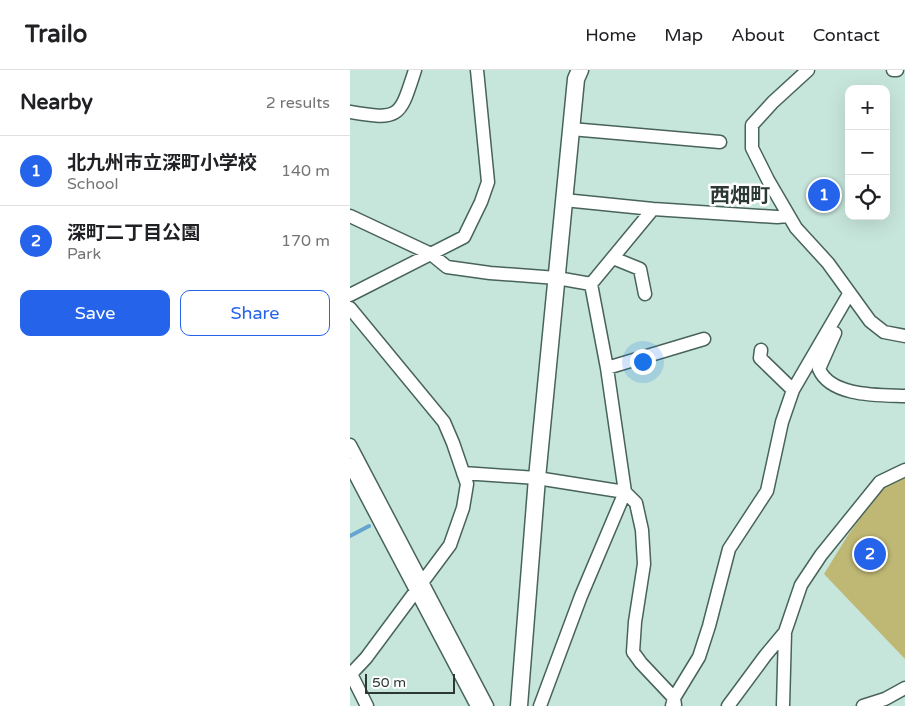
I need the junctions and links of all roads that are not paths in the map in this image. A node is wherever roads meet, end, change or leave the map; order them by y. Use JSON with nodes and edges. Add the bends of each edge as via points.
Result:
{"nodes":[{"id":1,"x":415,"y":70,"type":"edge"},
{"id":2,"x":477,"y":70,"type":"edge"},
{"id":3,"x":808,"y":70,"type":"edge"},
{"id":4,"x":576,"y":73,"type":"edge"},
{"id":5,"x":350,"y":112,"type":"edge"},
{"id":6,"x":571,"y":129,"type":"junction"},
{"id":7,"x":720,"y":142,"type":"dead end"},
{"id":8,"x":564,"y":200,"type":"junction"},
{"id":9,"x":653,"y":209,"type":"junction"},
{"id":10,"x":350,"y":216,"type":"edge"},
{"id":11,"x":788,"y":216,"type":"junction"},
{"id":12,"x":432,"y":254,"type":"junction"},
{"id":13,"x":613,"y":258,"type":"junction"},
{"id":14,"x":557,"y":278,"type":"junction"},
{"id":15,"x":591,"y":284,"type":"junction"},
{"id":16,"x":645,"y":294,"type":"dead end"},
{"id":17,"x":849,"y":294,"type":"junction"},
{"id":18,"x":350,"y":295,"type":"edge"},
{"id":19,"x":350,"y":308,"type":"edge"},
{"id":20,"x":838,"y":315,"type":"junction"},
{"id":21,"x":905,"y":336,"type":"edge"},
{"id":22,"x":704,"y":339,"type":"dead end"},
{"id":23,"x":761,"y":350,"type":"dead end"},
{"id":24,"x":607,"y":368,"type":"junction"},
{"id":25,"x":793,"y":390,"type":"junction"},
{"id":26,"x":905,"y":396,"type":"edge"},
{"id":27,"x":350,"y":445,"type":"edge"},
{"id":28,"x":350,"y":465,"type":"edge"},
{"id":29,"x":905,"y":470,"type":"edge"},
{"id":30,"x":463,"y":473,"type":"junction"},
{"id":31,"x":537,"y":478,"type":"junction"},
{"id":32,"x":625,"y":492,"type":"junction"},
{"id":33,"x":419,"y":586,"type":"junction"},
{"id":34,"x":785,"y":632,"type":"junction"},
{"id":35,"x":350,"y":674,"type":"edge"},
{"id":36,"x":905,"y":688,"type":"edge"},
{"id":37,"x":674,"y":703,"type":"edge"},
{"id":38,"x":367,"y":706,"type":"edge"},
{"id":39,"x":477,"y":706,"type":"edge"},
{"id":40,"x":487,"y":706,"type":"edge"},
{"id":41,"x":519,"y":706,"type":"edge"},
{"id":42,"x":540,"y":706,"type":"edge"},
{"id":43,"x":728,"y":706,"type":"edge"},
{"id":44,"x":783,"y":706,"type":"edge"},
{"id":45,"x":863,"y":706,"type":"edge"}],
"edges":[{"from":1,"to":5,"type":"street","via":[[398,111],[388,116]]},
{"from":2,"to":12,"type":"street","via":[[488,182],[464,237]]},
{"from":3,"to":11,"type":"street","via":[[752,125],[752,148]]},
{"from":4,"to":6,"type":"street"},
{"from":6,"to":7,"type":"street"},
{"from":6,"to":8,"type":"street"},
{"from":8,"to":9,"type":"street"},
{"from":8,"to":14,"type":"street"},
{"from":9,"to":11,"type":"street","via":[[777,218]]},
{"from":9,"to":13,"type":"street"},
{"from":10,"to":12,"type":"street"},
{"from":11,"to":17,"type":"street","via":[[828,263]]},
{"from":12,"to":14,"type":"street","via":[[447,267]]},
{"from":12,"to":18,"type":"street"},
{"from":13,"to":15,"type":"street"},
{"from":13,"to":16,"type":"street","via":[[640,269]]},
{"from":14,"to":15,"type":"street"},
{"from":14,"to":31,"type":"street"},
{"from":15,"to":24,"type":"street"},
{"from":17,"to":20,"type":"street"},
{"from":17,"to":21,"type":"street","via":[[870,321],[884,332]]},
{"from":19,"to":30,"type":"street","via":[[444,422]]},
{"from":20,"to":25,"type":"street"},
{"from":20,"to":26,"type":"street","via":[[835,332],[819,369],[823,378],[839,389]]},
{"from":22,"to":24,"type":"street"},
{"from":23,"to":25,"type":"street","via":[[760,358]]},
{"from":24,"to":32,"type":"street"},
{"from":25,"to":37,"type":"street","via":[[782,422],[767,491],[729,549],[699,657]]},
{"from":27,"to":33,"type":"street"},
{"from":28,"to":33,"type":"street"},
{"from":29,"to":34,"type":"street","via":[[880,482],[821,555],[801,585]]},
{"from":30,"to":31,"type":"street"},
{"from":30,"to":33,"type":"street","via":[[467,484],[463,508],[450,545]]},
{"from":31,"to":32,"type":"street"},
{"from":31,"to":41,"type":"street"},
{"from":32,"to":37,"type":"street","via":[[636,503],[644,564],[633,652]]},
{"from":32,"to":42,"type":"street","via":[[581,596]]},
{"from":33,"to":35,"type":"street","via":[[366,658]]},
{"from":33,"to":39,"type":"street"},
{"from":33,"to":40,"type":"street"},
{"from":34,"to":43,"type":"street"},
{"from":34,"to":44,"type":"street"},
{"from":35,"to":38,"type":"street"},
{"from":36,"to":45,"type":"street"}]}
